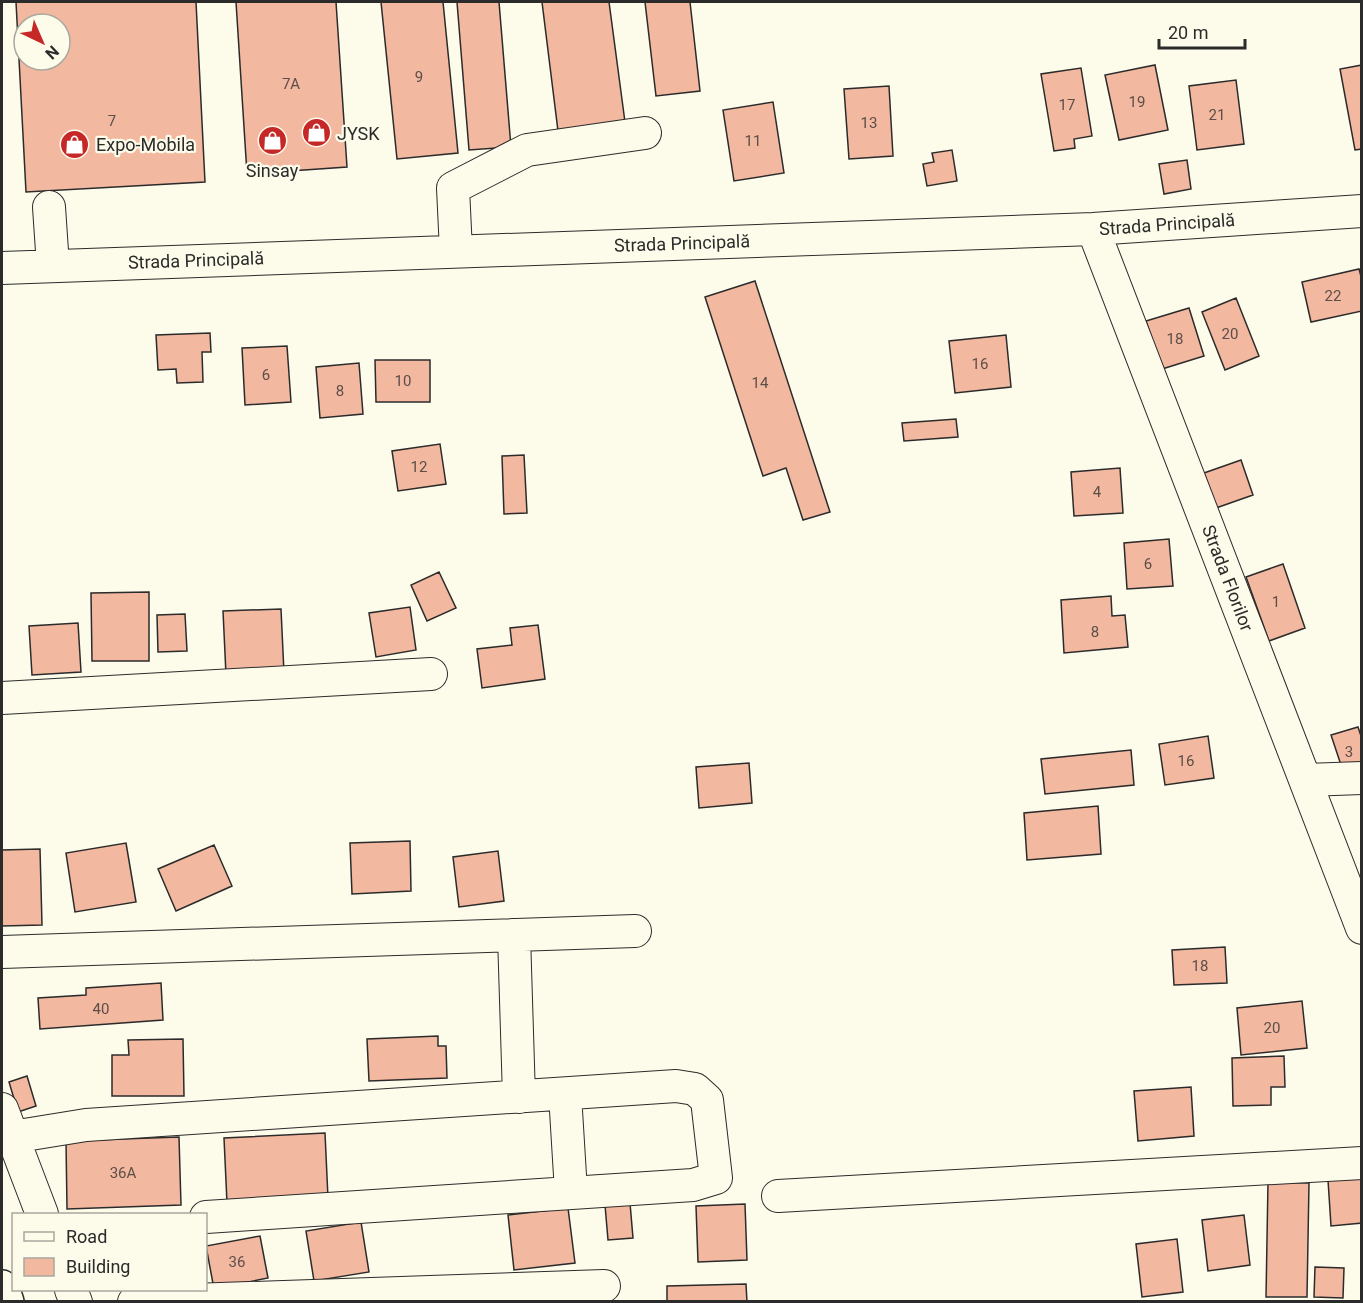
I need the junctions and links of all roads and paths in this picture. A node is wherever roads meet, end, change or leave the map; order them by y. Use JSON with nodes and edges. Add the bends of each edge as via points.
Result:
{"nodes":[{"id":1,"x":645,"y":133,"type":"dead end"},
{"id":2,"x":49,"y":207,"type":"dead end"},
{"id":3,"x":1362,"y":211,"type":"edge"},
{"id":4,"x":1093,"y":229,"type":"junction"},
{"id":5,"x":456,"y":251,"type":"junction"},
{"id":6,"x":52,"y":266,"type":"junction"},
{"id":7,"x":2,"y":268,"type":"edge"},
{"id":8,"x":431,"y":674,"type":"dead end"},
{"id":9,"x":2,"y":698,"type":"edge"},
{"id":10,"x":1362,"y":778,"type":"edge"},
{"id":11,"x":1306,"y":780,"type":"junction"},
{"id":12,"x":1362,"y":928,"type":"edge"},
{"id":13,"x":635,"y":931,"type":"dead end"},
{"id":14,"x":514,"y":935,"type":"junction"},
{"id":15,"x":2,"y":952,"type":"edge"},
{"id":16,"x":565,"y":1094,"type":"junction"},
{"id":17,"x":519,"y":1097,"type":"junction"},
{"id":18,"x":7,"y":1123,"type":"edge"},
{"id":19,"x":1362,"y":1163,"type":"edge"},
{"id":20,"x":571,"y":1192,"type":"junction"},
{"id":21,"x":778,"y":1196,"type":"dead end"},
{"id":22,"x":41,"y":1213,"type":"edge"},
{"id":23,"x":207,"y":1217,"type":"edge"},
{"id":24,"x":604,"y":1286,"type":"dead end"},
{"id":25,"x":2,"y":1287,"type":"edge"},
{"id":26,"x":7,"y":1302,"type":"edge"},
{"id":27,"x":134,"y":1302,"type":"edge"}],
"edges":[{"from":1,"to":5,"type":"street","via":[[527,150],[453,188]]},
{"from":2,"to":6,"type":"street"},
{"from":3,"to":4,"type":"street","name":"Strada Principală"},
{"from":4,"to":5,"type":"street","name":"Strada Principală"},
{"from":4,"to":11,"type":"street","name":"Strada Florilor"},
{"from":5,"to":6,"type":"street","name":"Strada Principală"},
{"from":6,"to":7,"type":"street","name":"Strada Principală"},
{"from":8,"to":9,"type":"street"},
{"from":10,"to":11,"type":"street"},
{"from":11,"to":12,"type":"street","name":"Strada Florilor"},
{"from":13,"to":14,"type":"street"},
{"from":14,"to":15,"type":"street"},
{"from":14,"to":17,"type":"street"},
{"from":16,"to":17,"type":"street"},
{"from":16,"to":20,"type":"street"},
{"from":16,"to":20,"type":"street","via":[[676,1086],[695,1089],[707,1100],[716,1178],[693,1185]]},
{"from":17,"to":18,"type":"street","via":[[86,1125]]},
{"from":18,"to":22,"type":"street"},
{"from":19,"to":21,"type":"street"},
{"from":20,"to":23,"type":"street"},
{"from":24,"to":27,"type":"street"},
{"from":25,"to":26,"type":"main road"}]}
